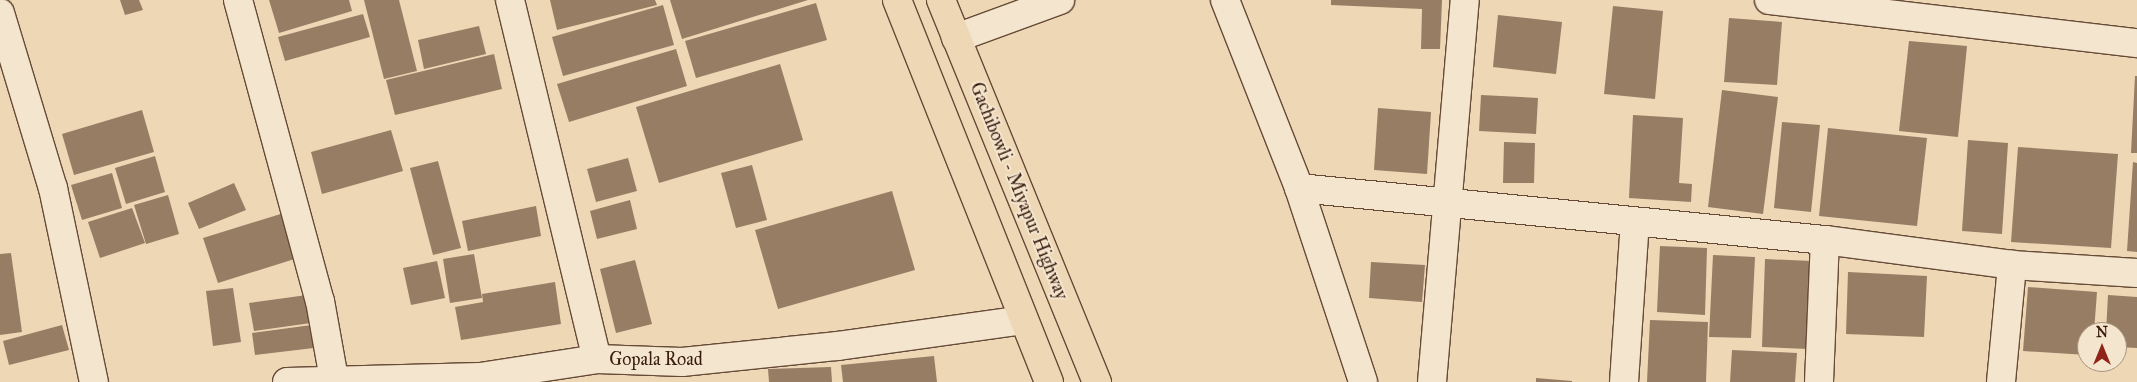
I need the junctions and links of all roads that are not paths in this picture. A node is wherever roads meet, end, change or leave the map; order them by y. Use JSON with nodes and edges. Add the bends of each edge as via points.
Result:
{"nodes":[{"id":1,"x":238,"y":0,"type":"edge"},
{"id":2,"x":510,"y":0,"type":"edge"},
{"id":3,"x":897,"y":0,"type":"edge"},
{"id":4,"x":941,"y":0,"type":"edge"},
{"id":5,"x":1060,"y":0,"type":"edge"},
{"id":6,"x":1224,"y":0,"type":"edge"},
{"id":7,"x":1465,"y":0,"type":"edge"},
{"id":8,"x":1769,"y":0,"type":"edge"},
{"id":9,"x":0,"y":13,"type":"edge"},
{"id":10,"x":956,"y":38,"type":"junction"},
{"id":11,"x":2137,"y":42,"type":"edge"},
{"id":12,"x":1299,"y":188,"type":"junction"},
{"id":13,"x":1448,"y":200,"type":"junction"},
{"id":14,"x":1635,"y":222,"type":"junction"},
{"id":15,"x":1825,"y":240,"type":"junction"},
{"id":16,"x":2012,"y":265,"type":"junction"},
{"id":17,"x":2137,"y":273,"type":"edge"},
{"id":18,"x":1024,"y":320,"type":"junction"},
{"id":19,"x":597,"y":359,"type":"junction"},
{"id":20,"x":334,"y":379,"type":"junction"},
{"id":21,"x":480,"y":380,"type":"edge"},
{"id":22,"x":94,"y":382,"type":"edge"},
{"id":23,"x":287,"y":382,"type":"edge"},
{"id":24,"x":1048,"y":382,"type":"edge"},
{"id":25,"x":1097,"y":382,"type":"edge"},
{"id":26,"x":1363,"y":382,"type":"edge"},
{"id":27,"x":1432,"y":382,"type":"edge"},
{"id":28,"x":1624,"y":382,"type":"edge"},
{"id":29,"x":1819,"y":382,"type":"edge"},
{"id":30,"x":2001,"y":382,"type":"edge"}],
"edges":[{"from":1,"to":20,"type":"street","via":[[320,301]]},
{"from":2,"to":19,"type":"street"},
{"from":3,"to":18,"type":"main road"},
{"from":4,"to":10,"type":"main road","name":"Gachibowli - Miyapur Highway"},
{"from":5,"to":10,"type":"street"},
{"from":6,"to":12,"type":"street"},
{"from":7,"to":13,"type":"street"},
{"from":8,"to":11,"type":"street"},
{"from":9,"to":22,"type":"street","via":[[53,188]]},
{"from":10,"to":25,"type":"main road","name":"Gachibowli - Miyapur Highway"},
{"from":12,"to":13,"type":"street"},
{"from":12,"to":26,"type":"street"},
{"from":13,"to":14,"type":"street"},
{"from":13,"to":27,"type":"street"},
{"from":14,"to":15,"type":"street"},
{"from":14,"to":28,"type":"street"},
{"from":15,"to":16,"type":"street"},
{"from":15,"to":29,"type":"street"},
{"from":16,"to":17,"type":"street"},
{"from":16,"to":30,"type":"street"},
{"from":18,"to":19,"type":"street","name":"Gopala Road","via":[[838,346],[682,362]]},
{"from":18,"to":24,"type":"main road"},
{"from":19,"to":21,"type":"street","name":"Gopala Road"},
{"from":20,"to":21,"type":"street","name":"Gopala Road"},
{"from":20,"to":23,"type":"street","name":"Gopala Road"}]}
